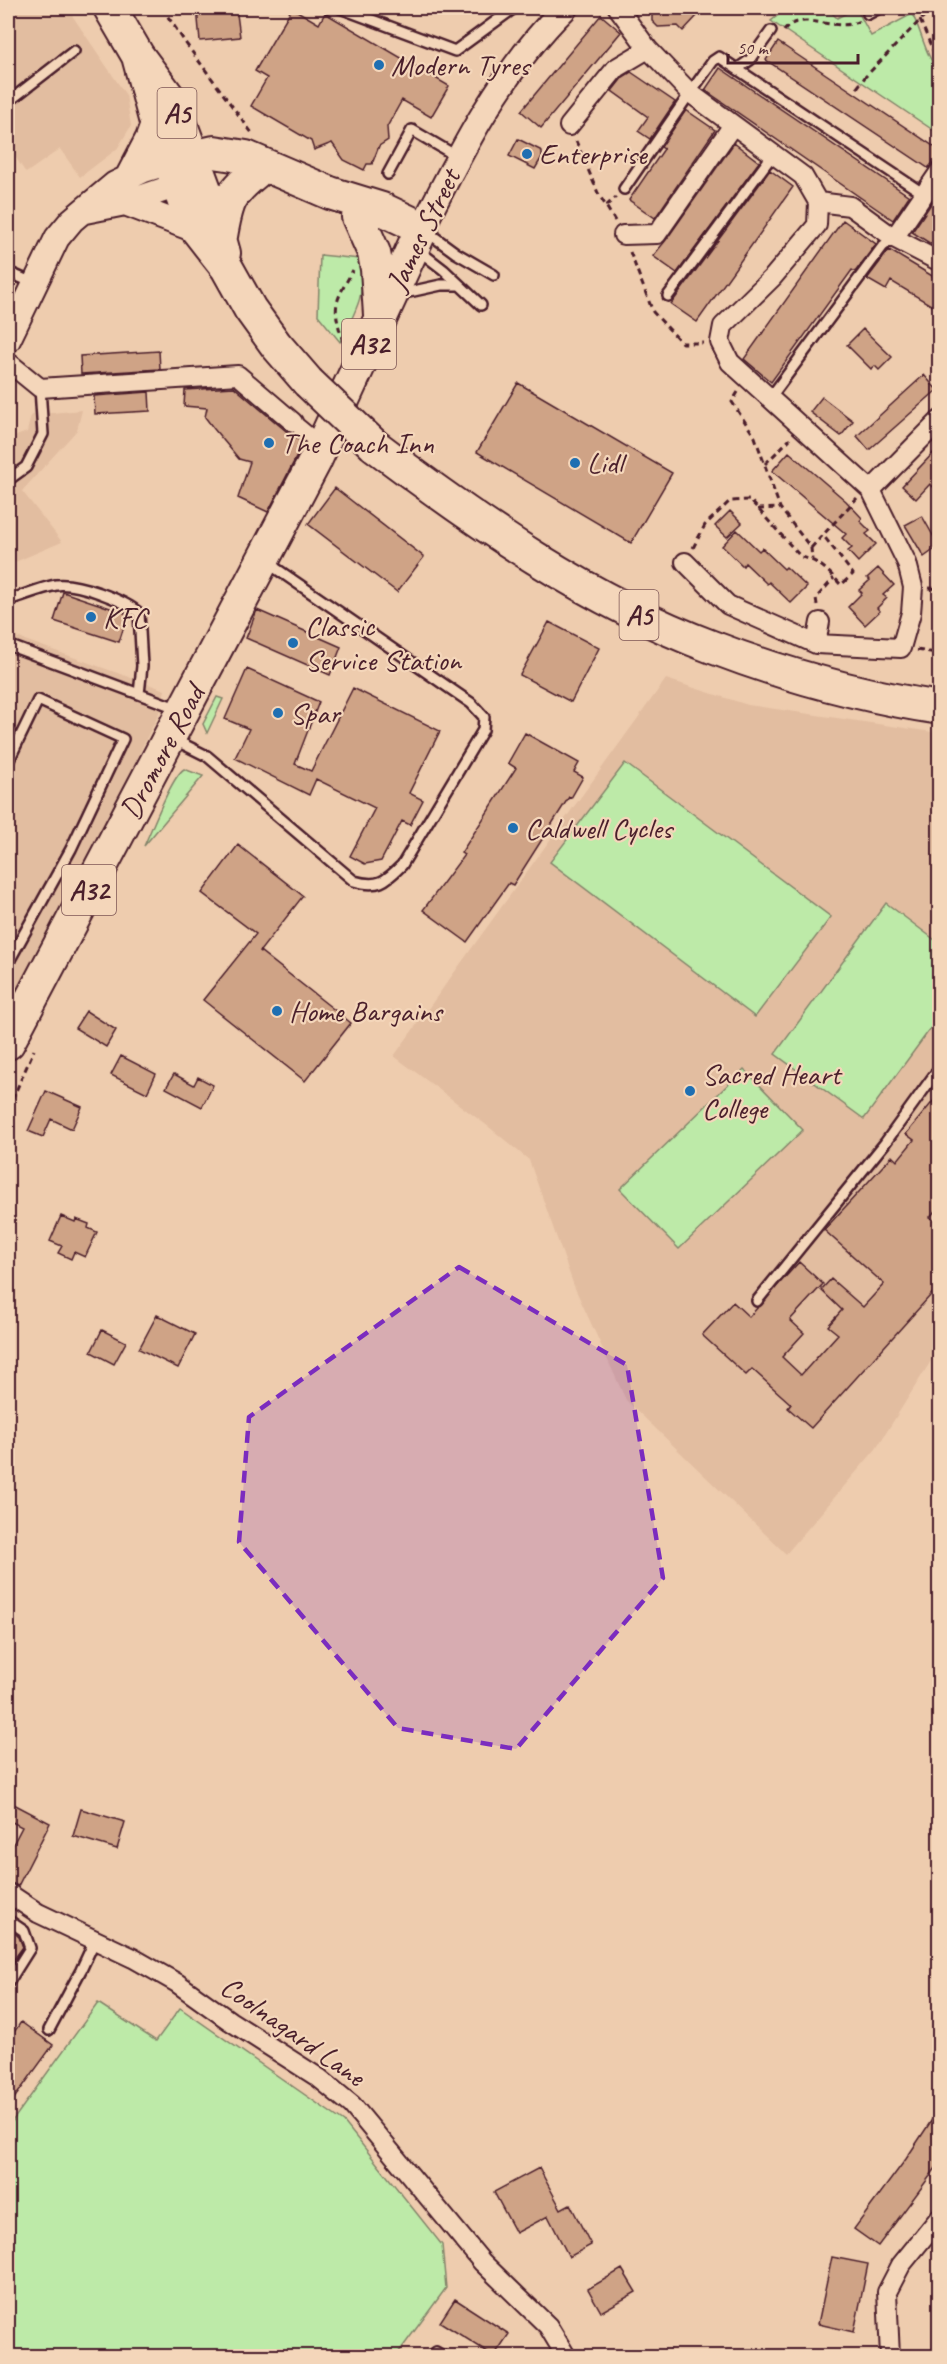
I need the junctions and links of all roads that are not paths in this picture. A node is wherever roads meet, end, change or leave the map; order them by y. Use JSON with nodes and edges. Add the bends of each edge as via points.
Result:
{"nodes":[{"id":1,"x":110,"y":8,"type":"edge"},
{"id":2,"x":340,"y":8,"type":"edge"},
{"id":3,"x":514,"y":8,"type":"edge"},
{"id":4,"x":618,"y":8,"type":"edge"},
{"id":5,"x":879,"y":8,"type":"edge"},
{"id":6,"x":558,"y":11,"type":"edge"},
{"id":7,"x":868,"y":14,"type":"road end"},
{"id":8,"x":771,"y":31,"type":"dead end"},
{"id":9,"x":648,"y":49,"type":"junction"},
{"id":10,"x":74,"y":51,"type":"dead end"},
{"id":11,"x":737,"y":69,"type":"junction"},
{"id":12,"x":690,"y":93,"type":"junction"},
{"id":13,"x":8,"y":102,"type":"edge"},
{"id":14,"x":164,"y":111,"type":"junction"},
{"id":15,"x":733,"y":125,"type":"junction"},
{"id":16,"x":569,"y":126,"type":"dead end"},
{"id":17,"x":774,"y":153,"type":"junction"},
{"id":18,"x":458,"y":157,"type":"junction"},
{"id":19,"x":258,"y":159,"type":"junction"},
{"id":20,"x":186,"y":171,"type":"junction"},
{"id":21,"x":939,"y":171,"type":"edge"},
{"id":22,"x":388,"y":174,"type":"dead end"},
{"id":23,"x":127,"y":178,"type":"junction"},
{"id":24,"x":624,"y":189,"type":"dead end"},
{"id":25,"x":330,"y":193,"type":"junction"},
{"id":26,"x":924,"y":194,"type":"junction"},
{"id":27,"x":818,"y":202,"type":"junction"},
{"id":28,"x":125,"y":203,"type":"junction"},
{"id":29,"x":79,"y":212,"type":"junction"},
{"id":30,"x":358,"y":218,"type":"junction"},
{"id":31,"x":209,"y":233,"type":"junction"},
{"id":32,"x":623,"y":235,"type":"dead end"},
{"id":33,"x":417,"y":237,"type":"junction"},
{"id":34,"x":894,"y":238,"type":"junction"},
{"id":35,"x":939,"y":262,"type":"edge"},
{"id":36,"x":8,"y":272,"type":"edge"},
{"id":37,"x":494,"y":275,"type":"dead end"},
{"id":38,"x":35,"y":284,"type":"junction"},
{"id":39,"x":459,"y":285,"type":"junction"},
{"id":40,"x":668,"y":296,"type":"dead end"},
{"id":41,"x":481,"y":305,"type":"dead end"},
{"id":42,"x":385,"y":308,"type":"junction"},
{"id":43,"x":8,"y":340,"type":"edge"},
{"id":44,"x":8,"y":362,"type":"edge"},
{"id":45,"x":40,"y":388,"type":"junction"},
{"id":46,"x":770,"y":398,"type":"junction"},
{"id":47,"x":939,"y":420,"type":"edge"},
{"id":48,"x":293,"y":422,"type":"joint"},
{"id":49,"x":319,"y":453,"type":"junction"},
{"id":50,"x":8,"y":480,"type":"edge"},
{"id":51,"x":871,"y":490,"type":"junction"},
{"id":52,"x":264,"y":561,"type":"junction"},
{"id":53,"x":685,"y":562,"type":"road end"},
{"id":54,"x":8,"y":600,"type":"edge"},
{"id":55,"x":820,"y":622,"type":"road end"},
{"id":56,"x":816,"y":644,"type":"junction"},
{"id":57,"x":8,"y":645,"type":"edge"},
{"id":58,"x":139,"y":694,"type":"junction"},
{"id":59,"x":939,"y":708,"type":"edge"},
{"id":60,"x":177,"y":724,"type":"junction"},
{"id":61,"x":8,"y":762,"type":"edge"},
{"id":62,"x":8,"y":963,"type":"edge"},
{"id":63,"x":21,"y":1045,"type":"edge"},
{"id":64,"x":939,"y":1067,"type":"edge"},
{"id":65,"x":757,"y":1301,"type":"dead end"},
{"id":66,"x":8,"y":1893,"type":"edge"},
{"id":67,"x":8,"y":1920,"type":"edge"},
{"id":68,"x":94,"y":1940,"type":"junction"},
{"id":69,"x":8,"y":1983,"type":"edge"},
{"id":70,"x":49,"y":2030,"type":"dead end"},
{"id":71,"x":939,"y":2217,"type":"edge"},
{"id":72,"x":433,"y":2356,"type":"edge"},
{"id":73,"x":443,"y":2356,"type":"edge"},
{"id":74,"x":566,"y":2356,"type":"edge"},
{"id":75,"x":890,"y":2356,"type":"edge"}],
"edges":[{"from":1,"to":14,"type":"highway","number":"A5"},
{"from":2,"to":3,"type":"lane","via":[[455,51]]},
{"from":4,"to":9,"type":"street"},
{"from":5,"to":7,"type":"lane"},
{"from":6,"to":18,"type":"street","name":"James Street","via":[[524,51]]},
{"from":8,"to":11,"type":"lane","via":[[750,60]]},
{"from":9,"to":12,"type":"street"},
{"from":9,"to":16,"type":"street","via":[[616,68]]},
{"from":10,"to":13,"type":"lane"},
{"from":11,"to":12,"type":"lane","via":[[719,57]]},
{"from":11,"to":26,"type":"lane"},
{"from":12,"to":15,"type":"street"},
{"from":12,"to":24,"type":"lane"},
{"from":14,"to":19,"type":"highway"},
{"from":14,"to":20,"type":"highway","number":"A5"},
{"from":14,"to":23,"type":"street"},
{"from":15,"to":17,"type":"street"},
{"from":15,"to":32,"type":"street","via":[[657,234]]},
{"from":17,"to":27,"type":"street","via":[[803,176]]},
{"from":17,"to":40,"type":"lane"},
{"from":18,"to":22,"type":"lane","via":[[412,130]]},
{"from":18,"to":33,"type":"street","name":"James Street"},
{"from":19,"to":20,"type":"highway","via":[[214,152]]},
{"from":19,"to":25,"type":"highway"},
{"from":19,"to":31,"type":"highway"},
{"from":20,"to":23,"type":"street"},
{"from":20,"to":28,"type":"street"},
{"from":20,"to":31,"type":"highway","number":"A5"},
{"from":21,"to":26,"type":"street"},
{"from":23,"to":29,"type":"street"},
{"from":25,"to":30,"type":"highway"},
{"from":25,"to":33,"type":"highway","via":[[382,208]]},
{"from":26,"to":34,"type":"street"},
{"from":27,"to":34,"type":"street","via":[[850,207]]},
{"from":27,"to":46,"type":"street","via":[[817,225],[773,277],[723,326],[720,342],[730,362]]},
{"from":28,"to":29,"type":"street"},
{"from":28,"to":31,"type":"street"},
{"from":29,"to":38,"type":"street","via":[[57,238]]},
{"from":30,"to":33,"type":"highway"},
{"from":30,"to":42,"type":"highway","via":[[374,253]]},
{"from":31,"to":59,"type":"highway","number":"A5","bridge":true,"via":[[256,318],[308,382],[374,445],[507,539],[576,581],[710,647],[834,686]]},
{"from":33,"to":37,"type":"lane"},
{"from":33,"to":39,"type":"lane"},
{"from":33,"to":42,"type":"highway","name":"James Street","number":"A32"},
{"from":34,"to":35,"type":"street"},
{"from":34,"to":46,"type":"lane","via":[[883,246]]},
{"from":36,"to":38,"type":"lane"},
{"from":38,"to":43,"type":"street"},
{"from":39,"to":41,"type":"lane"},
{"from":39,"to":42,"type":"lane","via":[[441,285]]},
{"from":42,"to":49,"type":"highway","name":"James Street","number":"A32"},
{"from":44,"to":45,"type":"street"},
{"from":45,"to":48,"type":"street","via":[[238,375]]},
{"from":45,"to":50,"type":"lane","via":[[44,434],[26,467]]},
{"from":46,"to":51,"type":"street"},
{"from":47,"to":51,"type":"street"},
{"from":48,"to":49,"type":"street"},
{"from":49,"to":52,"type":"highway","name":"Dromore Road","number":"A32"},
{"from":51,"to":56,"type":"street","via":[[907,563],[912,587],[911,613],[901,648]]},
{"from":52,"to":60,"type":"highway","name":"Dromore Road","number":"A32"},
{"from":52,"to":60,"type":"lane","via":[[471,703],[484,717],[483,730],[402,866],[388,879],[371,886],[354,881],[207,756]]},
{"from":53,"to":56,"type":"street","via":[[728,605]]},
{"from":54,"to":58,"type":"lane","via":[[58,585],[88,590],[131,606],[139,613]]},
{"from":55,"to":56,"type":"street"},
{"from":57,"to":58,"type":"lane"},
{"from":58,"to":60,"type":"lane"},
{"from":60,"to":63,"type":"highway","name":"Dromore Road","number":"A32"},
{"from":61,"to":62,"type":"lane","via":[[38,700],[123,739],[71,849]]},
{"from":64,"to":65,"type":"lane","via":[[885,1143]]},
{"from":66,"to":68,"type":"street","name":"Coolnagard Lane","via":[[38,1913]]},
{"from":67,"to":69,"type":"lane","via":[[24,1931],[30,1948]]},
{"from":68,"to":70,"type":"lane"},
{"from":68,"to":74,"type":"street","name":"Coolnagard Lane","via":[[177,1983],[319,2078],[352,2105],[482,2262],[548,2326]]},
{"from":71,"to":75,"type":"street","via":[[901,2265],[888,2292]]},
{"from":72,"to":73,"type":"lane","via":[[436,2352]]}]}
